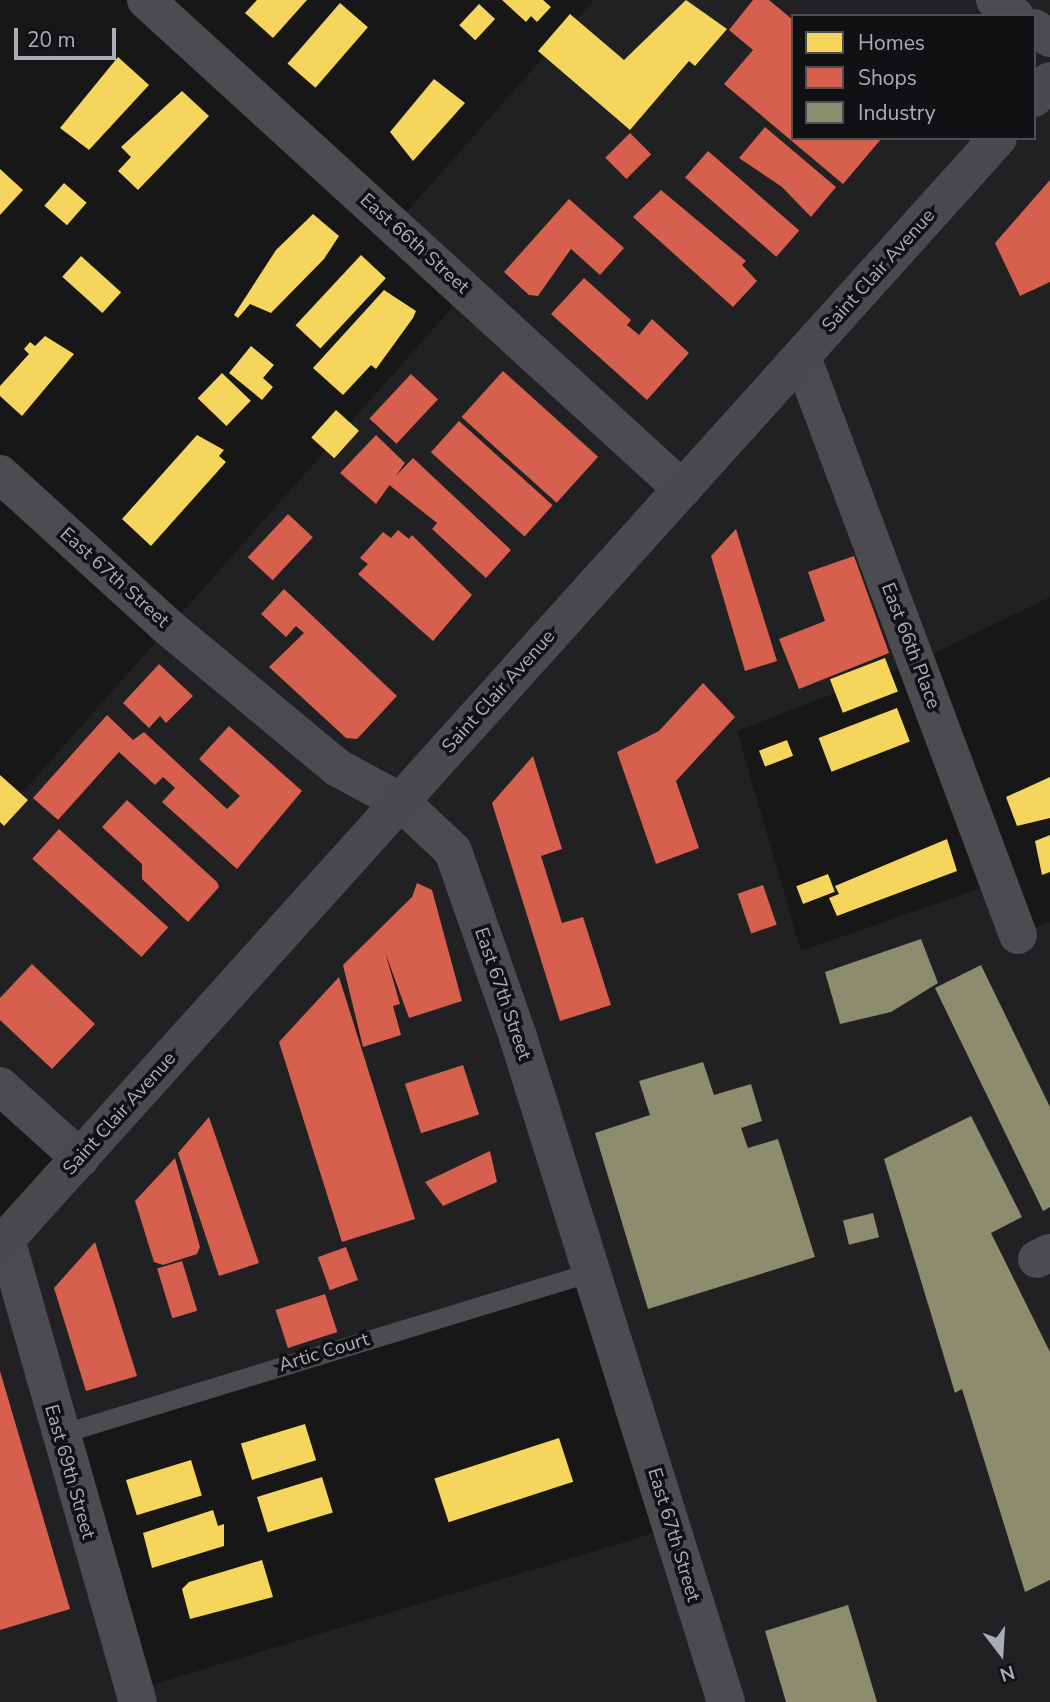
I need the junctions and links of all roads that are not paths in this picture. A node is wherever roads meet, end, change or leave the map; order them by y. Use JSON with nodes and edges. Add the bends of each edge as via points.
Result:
{"nodes":[{"id":1,"x":146,"y":0,"type":"edge"},
{"id":2,"x":995,"y":0,"type":"edge"},
{"id":3,"x":1012,"y":14,"type":"edge"},
{"id":4,"x":1050,"y":81,"type":"edge"},
{"id":5,"x":1036,"y":96,"type":"edge"},
{"id":6,"x":996,"y":140,"type":"edge"},
{"id":7,"x":802,"y":357,"type":"junction"},
{"id":8,"x":0,"y":474,"type":"edge"},
{"id":9,"x":682,"y":489,"type":"junction"},
{"id":10,"x":401,"y":802,"type":"junction"},
{"id":11,"x":1018,"y":935,"type":"dead end"},
{"id":12,"x":0,"y":1086,"type":"edge"},
{"id":13,"x":80,"y":1158,"type":"junction"},
{"id":14,"x":3,"y":1243,"type":"edge"},
{"id":15,"x":591,"y":1272,"type":"junction"},
{"id":16,"x":57,"y":1435,"type":"junction"},
{"id":17,"x":138,"y":1702,"type":"edge"},
{"id":18,"x":726,"y":1702,"type":"edge"}],
"edges":[{"from":1,"to":9,"type":"street","name":"East 66th Street"},
{"from":2,"to":3,"type":"street"},
{"from":4,"to":5,"type":"main road"},
{"from":6,"to":7,"type":"main road","name":"Saint Clair Avenue"},
{"from":7,"to":9,"type":"main road","name":"Saint Clair Avenue"},
{"from":7,"to":11,"type":"street","name":"East 66th Place"},
{"from":8,"to":10,"type":"street","name":"East 67th Street","via":[[167,626],[338,768]]},
{"from":9,"to":10,"type":"main road","name":"Saint Clair Avenue"},
{"from":10,"to":13,"type":"main road","name":"Saint Clair Avenue"},
{"from":10,"to":15,"type":"street","name":"East 67th Street","via":[[453,851]]},
{"from":12,"to":13,"type":"street"},
{"from":13,"to":14,"type":"main road","name":"Saint Clair Avenue"},
{"from":14,"to":16,"type":"street","name":"East 69th Street"},
{"from":15,"to":16,"type":"lane","name":"Artic Court"},
{"from":15,"to":18,"type":"street","name":"East 67th Street"},
{"from":16,"to":17,"type":"street","name":"East 69th Street"}]}
